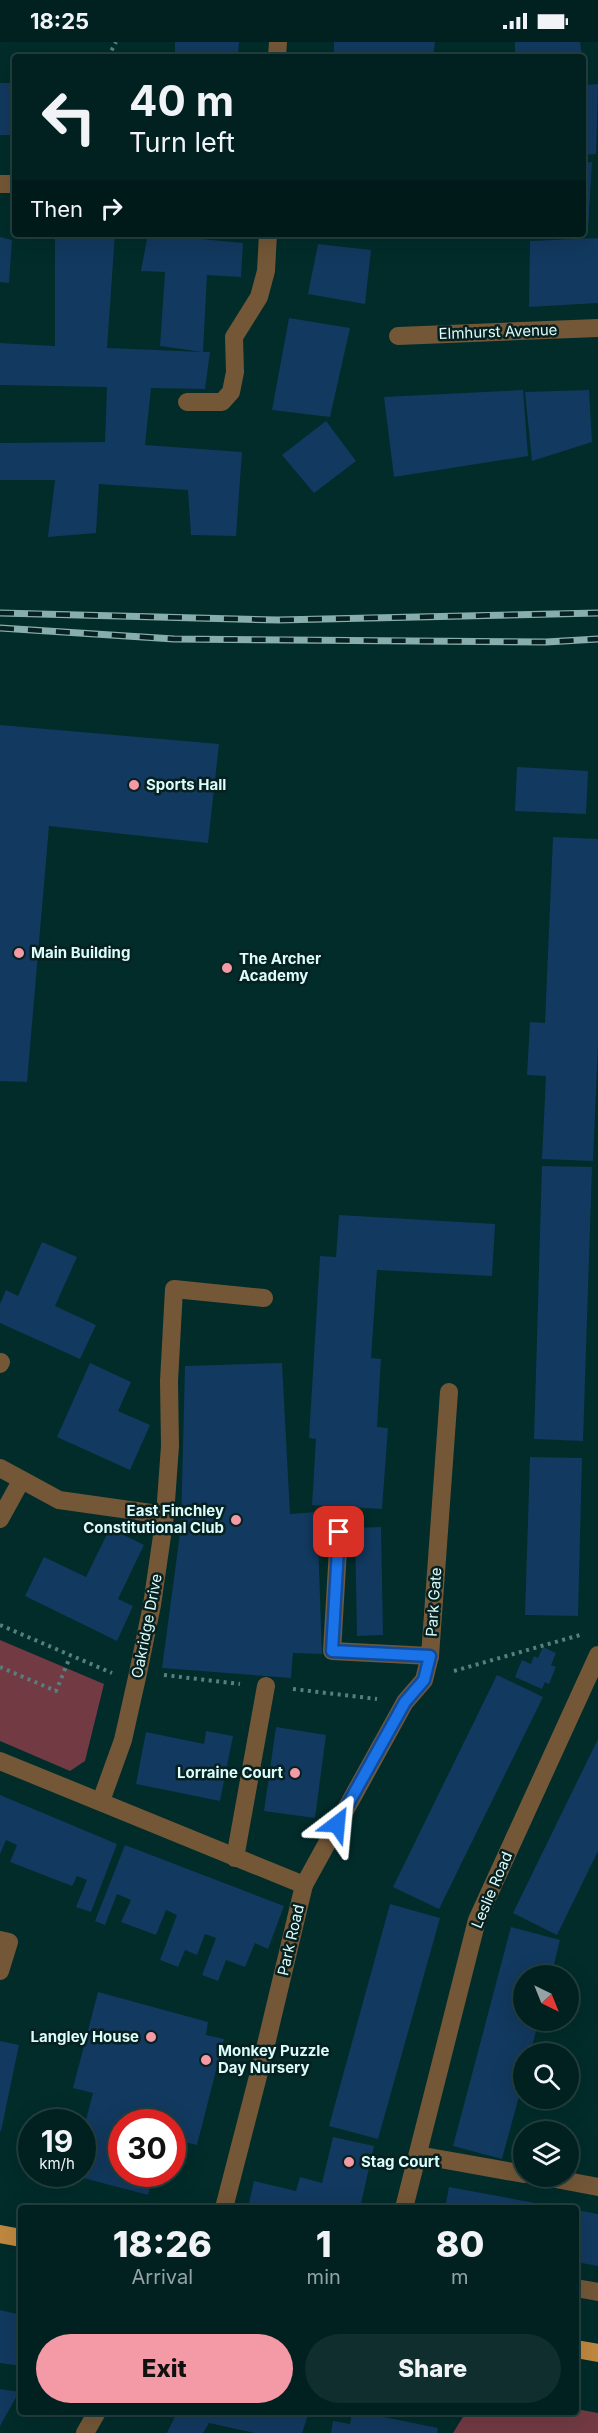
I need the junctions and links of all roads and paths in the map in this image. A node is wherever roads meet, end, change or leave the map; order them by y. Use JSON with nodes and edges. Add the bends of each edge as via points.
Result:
{"nodes":[{"id":1,"x":268,"y":237,"type":"edge"},
{"id":2,"x":598,"y":328,"type":"edge"},
{"id":3,"x":398,"y":336,"type":"dead end"},
{"id":4,"x":187,"y":402,"type":"dead end"},
{"id":5,"x":264,"y":1298,"type":"dead end"},
{"id":6,"x":449,"y":1392,"type":"dead end"},
{"id":7,"x":0,"y":1468,"type":"edge"},
{"id":8,"x":21,"y":1481,"type":"junction"},
{"id":9,"x":165,"y":1515,"type":"junction"},
{"id":10,"x":0,"y":1519,"type":"edge"},
{"id":11,"x":339,"y":1532,"type":"dead end"},
{"id":12,"x":0,"y":1625,"type":"edge"},
{"id":13,"x":587,"y":1634,"type":"dead end"},
{"id":14,"x":598,"y":1655,"type":"edge"},
{"id":15,"x":430,"y":1656,"type":"junction"},
{"id":16,"x":70,"y":1657,"type":"junction"},
{"id":17,"x":0,"y":1667,"type":"edge"},
{"id":18,"x":138,"y":1673,"type":"junction"},
{"id":19,"x":424,"y":1680,"type":"junction"},
{"id":20,"x":266,"y":1686,"type":"dead end"},
{"id":21,"x":0,"y":1761,"type":"edge"},
{"id":22,"x":101,"y":1800,"type":"junction"},
{"id":23,"x":235,"y":1858,"type":"junction"},
{"id":24,"x":304,"y":1885,"type":"junction"},
{"id":25,"x":0,"y":1940,"type":"edge"},
{"id":26,"x":0,"y":1971,"type":"edge"},
{"id":27,"x":418,"y":2155,"type":"junction"},
{"id":28,"x":513,"y":2172,"type":"edge"},
{"id":29,"x":579,"y":2183,"type":"edge"},
{"id":30,"x":598,"y":2187,"type":"edge"},
{"id":31,"x":225,"y":2205,"type":"edge"},
{"id":32,"x":405,"y":2205,"type":"edge"},
{"id":33,"x":0,"y":2234,"type":"edge"},
{"id":34,"x":18,"y":2237,"type":"edge"},
{"id":35,"x":579,"y":2289,"type":"edge"},
{"id":36,"x":598,"y":2292,"type":"edge"},
{"id":37,"x":579,"y":2350,"type":"edge"},
{"id":38,"x":598,"y":2353,"type":"edge"},
{"id":39,"x":95,"y":2415,"type":"edge"},
{"id":40,"x":85,"y":2433,"type":"edge"}],
"edges":[{"from":1,"to":4,"type":"street","via":[[266,271],[259,297],[234,337],[231,392],[222,402]]},
{"from":2,"to":3,"type":"street","name":"Elmhurst Avenue"},
{"from":5,"to":9,"type":"street","name":"Oakridge Drive","via":[[174,1289]]},
{"from":6,"to":15,"type":"street","name":"Park Gate"},
{"from":7,"to":8,"type":"street"},
{"from":8,"to":9,"type":"street","via":[[59,1500]]},
{"from":8,"to":10,"type":"street"},
{"from":9,"to":18,"type":"street","name":"Oakridge Drive"},
{"from":11,"to":15,"type":"street","via":[[332,1651]]},
{"from":12,"to":16,"type":"path"},
{"from":13,"to":19,"type":"path"},
{"from":14,"to":27,"type":"street","name":"Leslie Road","via":[[477,1920]]},
{"from":15,"to":19,"type":"street","name":"Park Gate"},
{"from":16,"to":17,"type":"path","via":[[56,1691]]},
{"from":16,"to":18,"type":"path","via":[[115,1675]]},
{"from":18,"to":22,"type":"street","name":"Oakridge Drive","via":[[123,1740]]},
{"from":19,"to":24,"type":"street","name":"Park Gate","via":[[405,1702]]},
{"from":20,"to":23,"type":"street"},
{"from":21,"to":22,"type":"street","name":"Park Road"},
{"from":22,"to":23,"type":"street","name":"Park Road"},
{"from":23,"to":24,"type":"street","name":"Park Road"},
{"from":24,"to":31,"type":"street","name":"Park Road"},
{"from":25,"to":26,"type":"street","via":[[9,1942]]},
{"from":27,"to":28,"type":"street"},
{"from":27,"to":32,"type":"street","name":"Leslie Road"},
{"from":29,"to":30,"type":"street"},
{"from":33,"to":34,"type":"main road"},
{"from":35,"to":36,"type":"street"},
{"from":37,"to":38,"type":"main road"},
{"from":39,"to":40,"type":"street"}]}
